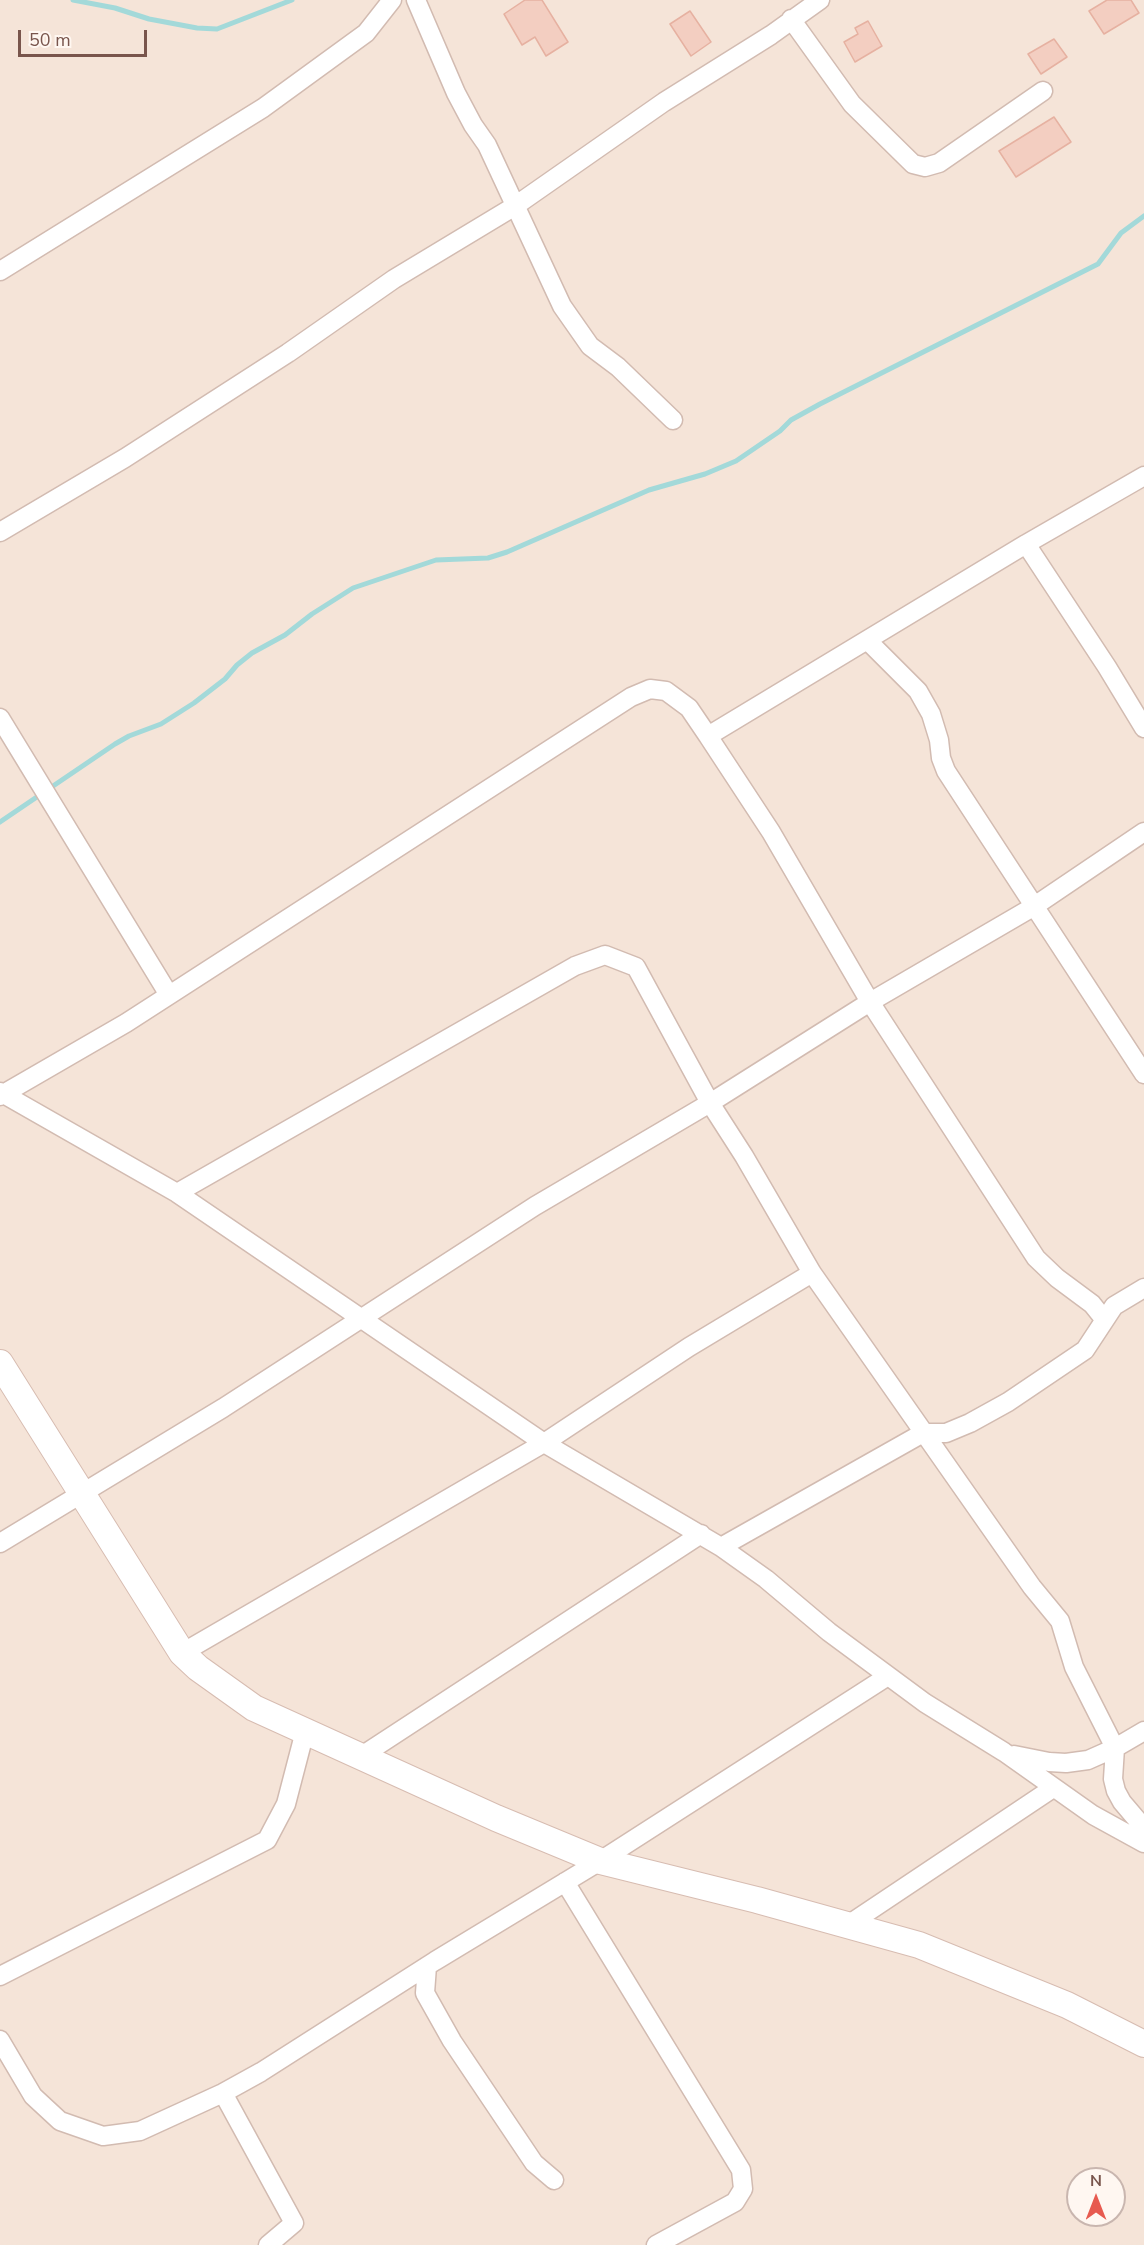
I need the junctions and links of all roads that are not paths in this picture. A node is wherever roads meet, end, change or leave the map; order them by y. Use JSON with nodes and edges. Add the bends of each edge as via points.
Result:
{"nodes":[{"id":1,"x":392,"y":0,"type":"edge"},
{"id":2,"x":416,"y":0,"type":"edge"},
{"id":3,"x":820,"y":0,"type":"edge"},
{"id":4,"x":791,"y":19,"type":"junction"},
{"id":5,"x":1043,"y":92,"type":"dead end"},
{"id":6,"x":515,"y":206,"type":"junction"},
{"id":7,"x":0,"y":271,"type":"edge"},
{"id":8,"x":673,"y":420,"type":"dead end"},
{"id":9,"x":1144,"y":476,"type":"edge"},
{"id":10,"x":0,"y":532,"type":"edge"},
{"id":11,"x":1026,"y":544,"type":"junction"},
{"id":12,"x":868,"y":641,"type":"junction"},
{"id":13,"x":0,"y":718,"type":"edge"},
{"id":14,"x":1144,"y":728,"type":"edge"},
{"id":15,"x":708,"y":736,"type":"junction"},
{"id":16,"x":1144,"y":832,"type":"edge"},
{"id":17,"x":1033,"y":907,"type":"junction"},
{"id":18,"x":169,"y":995,"type":"junction"},
{"id":19,"x":870,"y":1002,"type":"junction"},
{"id":20,"x":1144,"y":1074,"type":"edge"},
{"id":21,"x":1,"y":1094,"type":"edge"},
{"id":22,"x":710,"y":1103,"type":"junction"},
{"id":23,"x":177,"y":1192,"type":"junction"},
{"id":24,"x":812,"y":1273,"type":"junction"},
{"id":25,"x":1144,"y":1288,"type":"edge"},
{"id":26,"x":363,"y":1318,"type":"junction"},
{"id":27,"x":1104,"y":1319,"type":"junction"},
{"id":28,"x":0,"y":1364,"type":"edge"},
{"id":29,"x":923,"y":1433,"type":"junction"},
{"id":30,"x":544,"y":1443,"type":"junction"},
{"id":31,"x":82,"y":1493,"type":"junction"},
{"id":32,"x":701,"y":1534,"type":"junction"},
{"id":33,"x":0,"y":1543,"type":"edge"},
{"id":34,"x":722,"y":1547,"type":"junction"},
{"id":35,"x":182,"y":1653,"type":"junction"},
{"id":36,"x":888,"y":1676,"type":"junction"},
{"id":37,"x":305,"y":1731,"type":"junction"},
{"id":38,"x":1144,"y":1731,"type":"edge"},
{"id":39,"x":1115,"y":1748,"type":"junction"},
{"id":40,"x":1004,"y":1752,"type":"junction"},
{"id":41,"x":360,"y":1757,"type":"junction"},
{"id":42,"x":1053,"y":1788,"type":"junction"},
{"id":43,"x":1144,"y":1828,"type":"edge"},
{"id":44,"x":1144,"y":1843,"type":"edge"},
{"id":45,"x":600,"y":1861,"type":"junction"},
{"id":46,"x":565,"y":1882,"type":"junction"},
{"id":47,"x":848,"y":1925,"type":"junction"},
{"id":48,"x":427,"y":1966,"type":"junction"},
{"id":49,"x":0,"y":1976,"type":"edge"},
{"id":50,"x":0,"y":2040,"type":"edge"},
{"id":51,"x":1144,"y":2044,"type":"edge"},
{"id":52,"x":223,"y":2093,"type":"junction"},
{"id":53,"x":554,"y":2180,"type":"dead end"},
{"id":54,"x":268,"y":2245,"type":"edge"},
{"id":55,"x":656,"y":2245,"type":"edge"}],
"edges":[{"from":1,"to":7,"type":"street","via":[[366,33],[263,108]]},
{"from":2,"to":6,"type":"street","via":[[456,93],[487,145]]},
{"from":3,"to":4,"type":"street"},
{"from":4,"to":5,"type":"street","via":[[852,104],[913,164],[926,167],[939,163]]},
{"from":4,"to":6,"type":"street"},
{"from":6,"to":8,"type":"street","via":[[562,306],[590,346]]},
{"from":6,"to":10,"type":"street","via":[[394,279],[125,458]]},
{"from":9,"to":11,"type":"street"},
{"from":11,"to":12,"type":"street"},
{"from":11,"to":14,"type":"street"},
{"from":12,"to":15,"type":"street"},
{"from":12,"to":17,"type":"street","via":[[918,691],[931,714],[946,771]]},
{"from":13,"to":18,"type":"street"},
{"from":15,"to":18,"type":"street","via":[[689,708],[666,691],[650,689],[631,697]]},
{"from":15,"to":19,"type":"street","via":[[771,832]]},
{"from":16,"to":17,"type":"street"},
{"from":17,"to":19,"type":"street"},
{"from":17,"to":20,"type":"street"},
{"from":18,"to":21,"type":"street"},
{"from":19,"to":22,"type":"street"},
{"from":19,"to":27,"type":"street","via":[[1036,1258],[1092,1304]]},
{"from":21,"to":23,"type":"street"},
{"from":22,"to":23,"type":"street","via":[[636,967],[605,955],[574,966]]},
{"from":22,"to":24,"type":"street"},
{"from":22,"to":26,"type":"street","via":[[535,1206]]},
{"from":23,"to":26,"type":"street"},
{"from":24,"to":29,"type":"street"},
{"from":24,"to":30,"type":"street","via":[[689,1347]]},
{"from":25,"to":27,"type":"street","via":[[1114,1306]]},
{"from":26,"to":30,"type":"street"},
{"from":26,"to":31,"type":"street"},
{"from":27,"to":29,"type":"street","via":[[1086,1350],[1008,1402],[946,1433]]},
{"from":28,"to":31,"type":"main road"},
{"from":29,"to":34,"type":"street"},
{"from":29,"to":39,"type":"street","via":[[1060,1621],[1074,1667]]},
{"from":30,"to":32,"type":"street"},
{"from":30,"to":35,"type":"street"},
{"from":31,"to":33,"type":"street"},
{"from":31,"to":35,"type":"main road"},
{"from":32,"to":34,"type":"street"},
{"from":32,"to":41,"type":"street"},
{"from":34,"to":36,"type":"street"},
{"from":35,"to":37,"type":"main road","via":[[255,1708]]},
{"from":36,"to":40,"type":"street"},
{"from":36,"to":45,"type":"street"},
{"from":37,"to":41,"type":"main road"},
{"from":37,"to":49,"type":"street","via":[[286,1804],[267,1840]]},
{"from":38,"to":39,"type":"street"},
{"from":39,"to":40,"type":"street","via":[[1088,1760],[1066,1763]]},
{"from":39,"to":43,"type":"street","via":[[1116,1791]]},
{"from":40,"to":42,"type":"street"},
{"from":41,"to":45,"type":"main road"},
{"from":42,"to":44,"type":"street"},
{"from":42,"to":47,"type":"street"},
{"from":45,"to":46,"type":"street"},
{"from":45,"to":47,"type":"main road"},
{"from":46,"to":48,"type":"street"},
{"from":46,"to":55,"type":"street","via":[[741,2170],[743,2189],[735,2202]]},
{"from":47,"to":51,"type":"main road","via":[[919,1945],[985,1971],[1067,2005]]},
{"from":48,"to":52,"type":"street"},
{"from":48,"to":53,"type":"street","via":[[425,1993],[452,2041],[534,2163]]},
{"from":50,"to":52,"type":"street","via":[[33,2096],[60,2121],[103,2136],[140,2131]]},
{"from":52,"to":54,"type":"street","via":[[294,2223]]}]}
